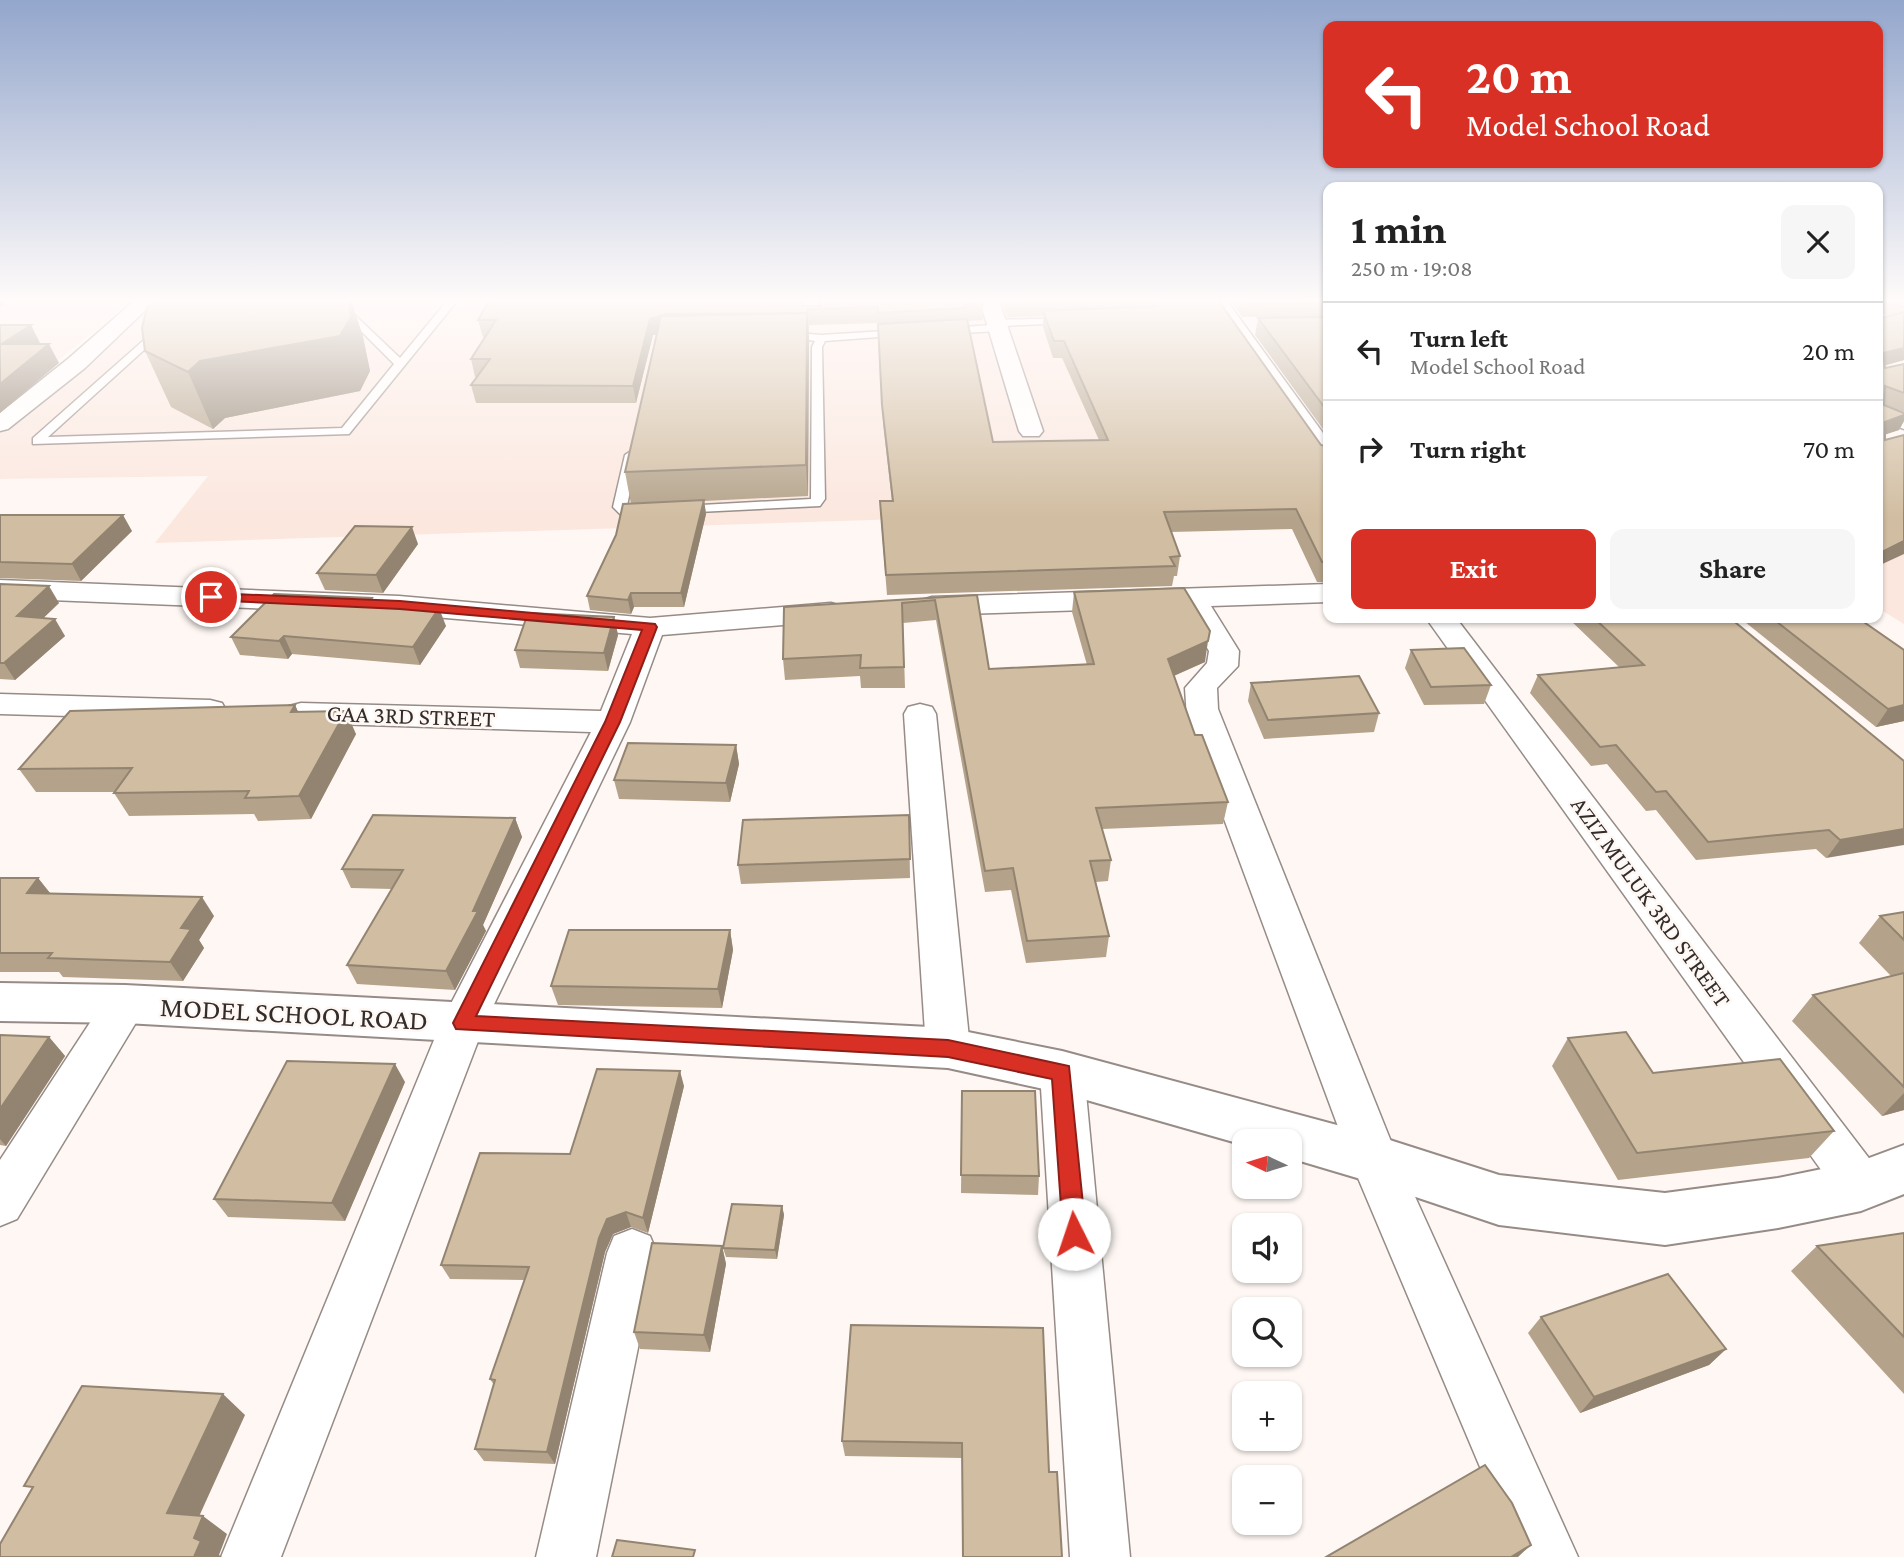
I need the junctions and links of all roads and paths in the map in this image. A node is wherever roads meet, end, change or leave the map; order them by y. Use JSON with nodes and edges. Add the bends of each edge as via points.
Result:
{"nodes":[{"id":1,"x":63,"y":374,"type":"edge"},
{"id":2,"x":114,"y":374,"type":"edge"},
{"id":3,"x":392,"y":374,"type":"edge"},
{"id":4,"x":817,"y":374,"type":"edge"},
{"id":5,"x":1012,"y":374,"type":"edge"},
{"id":6,"x":1270,"y":374,"type":"edge"},
{"id":7,"x":1883,"y":413,"type":"edge"},
{"id":8,"x":1904,"y":422,"type":"edge"},
{"id":9,"x":0,"y":424,"type":"edge"},
{"id":10,"x":1031,"y":431,"type":"dead end"},
{"id":11,"x":635,"y":439,"type":"edge"},
{"id":12,"x":1323,"y":450,"type":"edge"},
{"id":13,"x":673,"y":510,"type":"edge"},
{"id":14,"x":660,"y":511,"type":"edge"},
{"id":15,"x":0,"y":589,"type":"edge"},
{"id":16,"x":1323,"y":593,"type":"edge"},
{"id":17,"x":1191,"y":597,"type":"junction"},
{"id":18,"x":898,"y":607,"type":"edge"},
{"id":19,"x":856,"y":610,"type":"edge"},
{"id":20,"x":1445,"y":623,"type":"edge"},
{"id":21,"x":650,"y":627,"type":"junction"},
{"id":22,"x":0,"y":704,"type":"edge"},
{"id":23,"x":920,"y":714,"type":"dead end"},
{"id":24,"x":613,"y":722,"type":"junction"},
{"id":25,"x":0,"y":1002,"type":"edge"},
{"id":26,"x":125,"y":1004,"type":"junction"},
{"id":27,"x":463,"y":1023,"type":"junction"},
{"id":28,"x":948,"y":1048,"type":"junction"},
{"id":29,"x":1062,"y":1072,"type":"junction"},
{"id":30,"x":1374,"y":1159,"type":"junction"},
{"id":31,"x":1882,"y":1178,"type":"edge"},
{"id":32,"x":0,"y":1203,"type":"edge"},
{"id":33,"x":632,"y":1253,"type":"dead end"},
{"id":34,"x":251,"y":1557,"type":"edge"},
{"id":35,"x":566,"y":1557,"type":"edge"},
{"id":36,"x":1100,"y":1557,"type":"edge"},
{"id":37,"x":1548,"y":1557,"type":"edge"}],
"edges":[{"from":1,"to":9,"type":"street"},
{"from":2,"to":3,"type":"lane","via":[[37,441],[345,431]]},
{"from":4,"to":13,"type":"lane","via":[[819,499],[805,504]]},
{"from":5,"to":10,"type":"street"},
{"from":6,"to":12,"type":"street"},
{"from":7,"to":8,"type":"street"},
{"from":11,"to":14,"type":"lane","via":[[621,511]]},
{"from":15,"to":21,"type":"street","via":[[400,605]]},
{"from":16,"to":17,"type":"street"},
{"from":17,"to":18,"type":"street"},
{"from":17,"to":30,"type":"street","via":[[1224,651],[1222,666],[1204,680],[1198,695],[1204,719]]},
{"from":19,"to":21,"type":"street"},
{"from":20,"to":31,"type":"street","name":"AZIZ MULUK 3RD STREET"},
{"from":21,"to":24,"type":"street"},
{"from":22,"to":24,"type":"street","name":"GAA 3RD STREET"},
{"from":23,"to":28,"type":"street"},
{"from":24,"to":27,"type":"street"},
{"from":25,"to":26,"type":"street","name":"MODEL SCHOOL ROAD"},
{"from":26,"to":27,"type":"street","name":"MODEL SCHOOL ROAD"},
{"from":26,"to":32,"type":"street"},
{"from":27,"to":28,"type":"street","name":"MODEL SCHOOL ROAD"},
{"from":27,"to":34,"type":"street"},
{"from":28,"to":29,"type":"street","name":"MODEL SCHOOL ROAD"},
{"from":29,"to":30,"type":"street","name":"MODEL SCHOOL ROAD"},
{"from":29,"to":36,"type":"street"},
{"from":30,"to":31,"type":"street","name":"MODEL SCHOOL ROAD","via":[[1499,1200],[1665,1219],[1778,1203]]},
{"from":30,"to":37,"type":"street"},
{"from":33,"to":35,"type":"street"}]}
